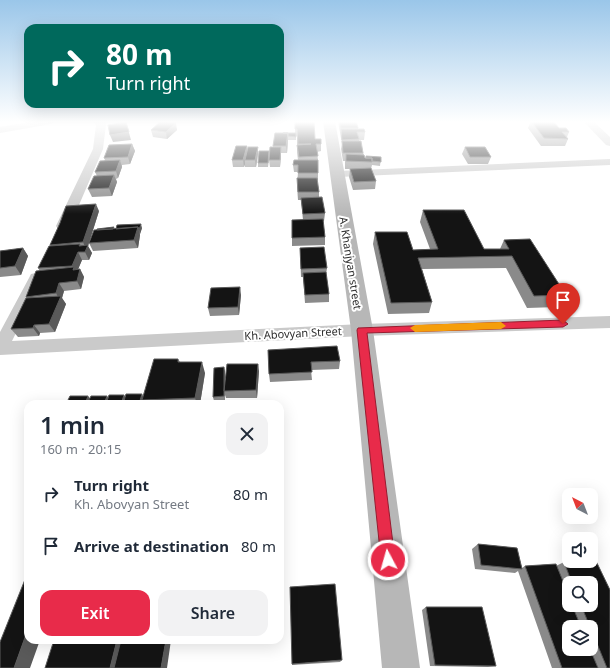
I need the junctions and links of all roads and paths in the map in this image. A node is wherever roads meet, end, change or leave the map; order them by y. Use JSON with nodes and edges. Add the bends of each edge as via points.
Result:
{"nodes":[{"id":1,"x":97,"y":152,"type":"edge"},
{"id":2,"x":334,"y":152,"type":"edge"},
{"id":3,"x":610,"y":162,"type":"edge"},
{"id":4,"x":338,"y":174,"type":"junction"},
{"id":5,"x":58,"y":235,"type":"edge"},
{"id":6,"x":44,"y":263,"type":"edge"},
{"id":7,"x":610,"y":322,"type":"edge"},
{"id":8,"x":362,"y":330,"type":"junction"},
{"id":9,"x":0,"y":348,"type":"edge"},
{"id":10,"x":400,"y":668,"type":"edge"}],
"edges":[{"from":1,"to":5,"type":"street"},
{"from":2,"to":4,"type":"street","name":"A. Khanjyan street"},
{"from":3,"to":4,"type":"street"},
{"from":4,"to":8,"type":"street","name":"A. Khanjyan street"},
{"from":6,"to":9,"type":"street"},
{"from":7,"to":8,"type":"street","name":"Kh. Abovyan Street"},
{"from":8,"to":9,"type":"street","name":"Kh. Abovyan Street"},
{"from":8,"to":10,"type":"street","name":"A. Khanjyan street"}]}
